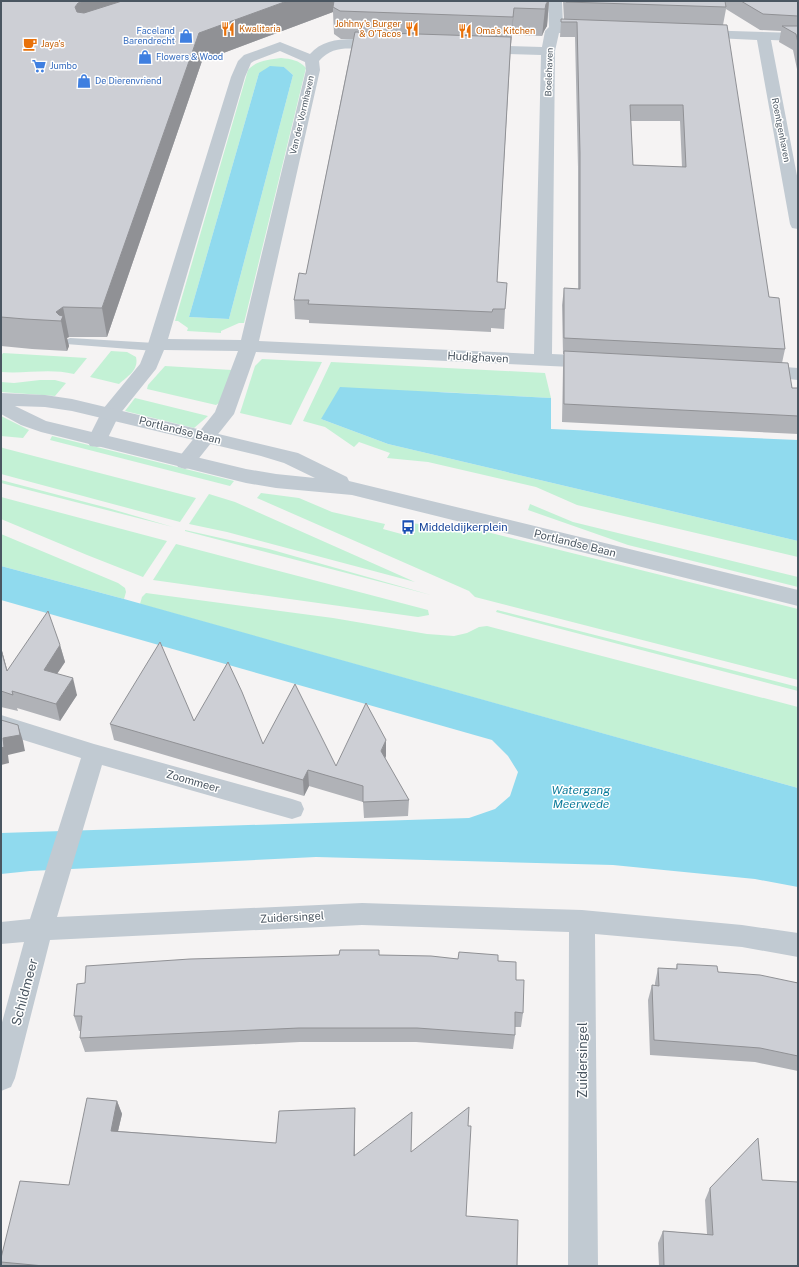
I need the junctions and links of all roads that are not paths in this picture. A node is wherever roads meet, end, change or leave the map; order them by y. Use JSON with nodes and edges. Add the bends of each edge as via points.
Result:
{"nodes":[{"id":1,"x":555,"y":1,"type":"edge"},
{"id":2,"x":556,"y":29,"type":"junction"},
{"id":3,"x":608,"y":31,"type":"edge"},
{"id":4,"x":687,"y":33,"type":"edge"},
{"id":5,"x":763,"y":36,"type":"junction"},
{"id":6,"x":798,"y":37,"type":"edge"},
{"id":7,"x":399,"y":46,"type":"edge"},
{"id":8,"x":468,"y":48,"type":"edge"},
{"id":9,"x":548,"y":52,"type":"junction"},
{"id":10,"x":312,"y":60,"type":"junction"},
{"id":11,"x":798,"y":224,"type":"edge"},
{"id":12,"x":70,"y":342,"type":"dead end"},
{"id":13,"x":156,"y":345,"type":"junction"},
{"id":14,"x":249,"y":346,"type":"junction"},
{"id":15,"x":543,"y":360,"type":"junction"},
{"id":16,"x":613,"y":363,"type":"edge"},
{"id":17,"x":740,"y":370,"type":"edge"},
{"id":18,"x":798,"y":374,"type":"edge"},
{"id":19,"x":1,"y":399,"type":"edge"},
{"id":20,"x":1,"y":406,"type":"edge"},
{"id":21,"x":110,"y":413,"type":"junction"},
{"id":22,"x":206,"y":436,"type":"junction"},
{"id":23,"x":97,"y":441,"type":"junction"},
{"id":24,"x":185,"y":462,"type":"junction"},
{"id":25,"x":352,"y":488,"type":"junction"},
{"id":26,"x":798,"y":598,"type":"edge"},
{"id":27,"x":1,"y":724,"type":"edge"},
{"id":28,"x":94,"y":753,"type":"junction"},
{"id":29,"x":292,"y":809,"type":"dead end"},
{"id":30,"x":582,"y":921,"type":"junction"},
{"id":31,"x":40,"y":929,"type":"junction"},
{"id":32,"x":1,"y":933,"type":"edge"},
{"id":33,"x":798,"y":945,"type":"edge"},
{"id":34,"x":1,"y":1078,"type":"edge"},
{"id":35,"x":583,"y":1266,"type":"edge"}],
"edges":[{"from":1,"to":2,"type":"street"},
{"from":2,"to":3,"type":"street"},
{"from":2,"to":9,"type":"street","name":"Boelehaven","via":[[552,31]]},
{"from":4,"to":5,"type":"street"},
{"from":5,"to":6,"type":"street"},
{"from":5,"to":11,"type":"street","name":"Roentgenhaven"},
{"from":7,"to":10,"type":"street","via":[[336,44],[316,52]]},
{"from":8,"to":9,"type":"street"},
{"from":9,"to":15,"type":"street","name":"Boelehaven"},
{"from":10,"to":13,"type":"street","name":"Van der Vormhaven","via":[[280,46],[245,61]]},
{"from":10,"to":14,"type":"street","name":"Van der Vormhaven","via":[[313,70]]},
{"from":12,"to":13,"type":"lane"},
{"from":13,"to":14,"type":"street","name":"Hudighaven"},
{"from":13,"to":21,"type":"street","name":"Van der Vormhaven","via":[[148,365]]},
{"from":14,"to":15,"type":"street","name":"Hudighaven"},
{"from":14,"to":22,"type":"street","name":"Van der Vormhaven","via":[[224,414]]},
{"from":15,"to":16,"type":"street","name":"Hudighaven"},
{"from":17,"to":18,"type":"street"},
{"from":19,"to":21,"type":"street","name":"Portlandse Baan","via":[[44,401]]},
{"from":20,"to":23,"type":"street","name":"Portlandse Baan","via":[[34,424]]},
{"from":21,"to":22,"type":"street","name":"Portlandse Baan"},
{"from":21,"to":23,"type":"street","name":"Van der Vormhaven"},
{"from":22,"to":24,"type":"street","name":"Van der Vormhaven"},
{"from":22,"to":25,"type":"street","name":"Portlandse Baan","via":[[291,458]]},
{"from":23,"to":24,"type":"street","name":"Portlandse Baan"},
{"from":24,"to":25,"type":"street","name":"Portlandse Baan","via":[[257,478]]},
{"from":25,"to":26,"type":"street","name":"Portlandse Baan"},
{"from":27,"to":28,"type":"street","name":"Zoommeer"},
{"from":28,"to":29,"type":"street","name":"Zoommeer"},
{"from":28,"to":31,"type":"street"},
{"from":30,"to":31,"type":"street","name":"Zuidersingel","via":[[362,914]]},
{"from":30,"to":33,"type":"street","name":"Zuidersingel","via":[[742,936]]},
{"from":30,"to":35,"type":"street","name":"Zuidersingel"},
{"from":31,"to":32,"type":"street","name":"Zuidersingel"},
{"from":31,"to":34,"type":"street","name":"Schildmeer"}]}
